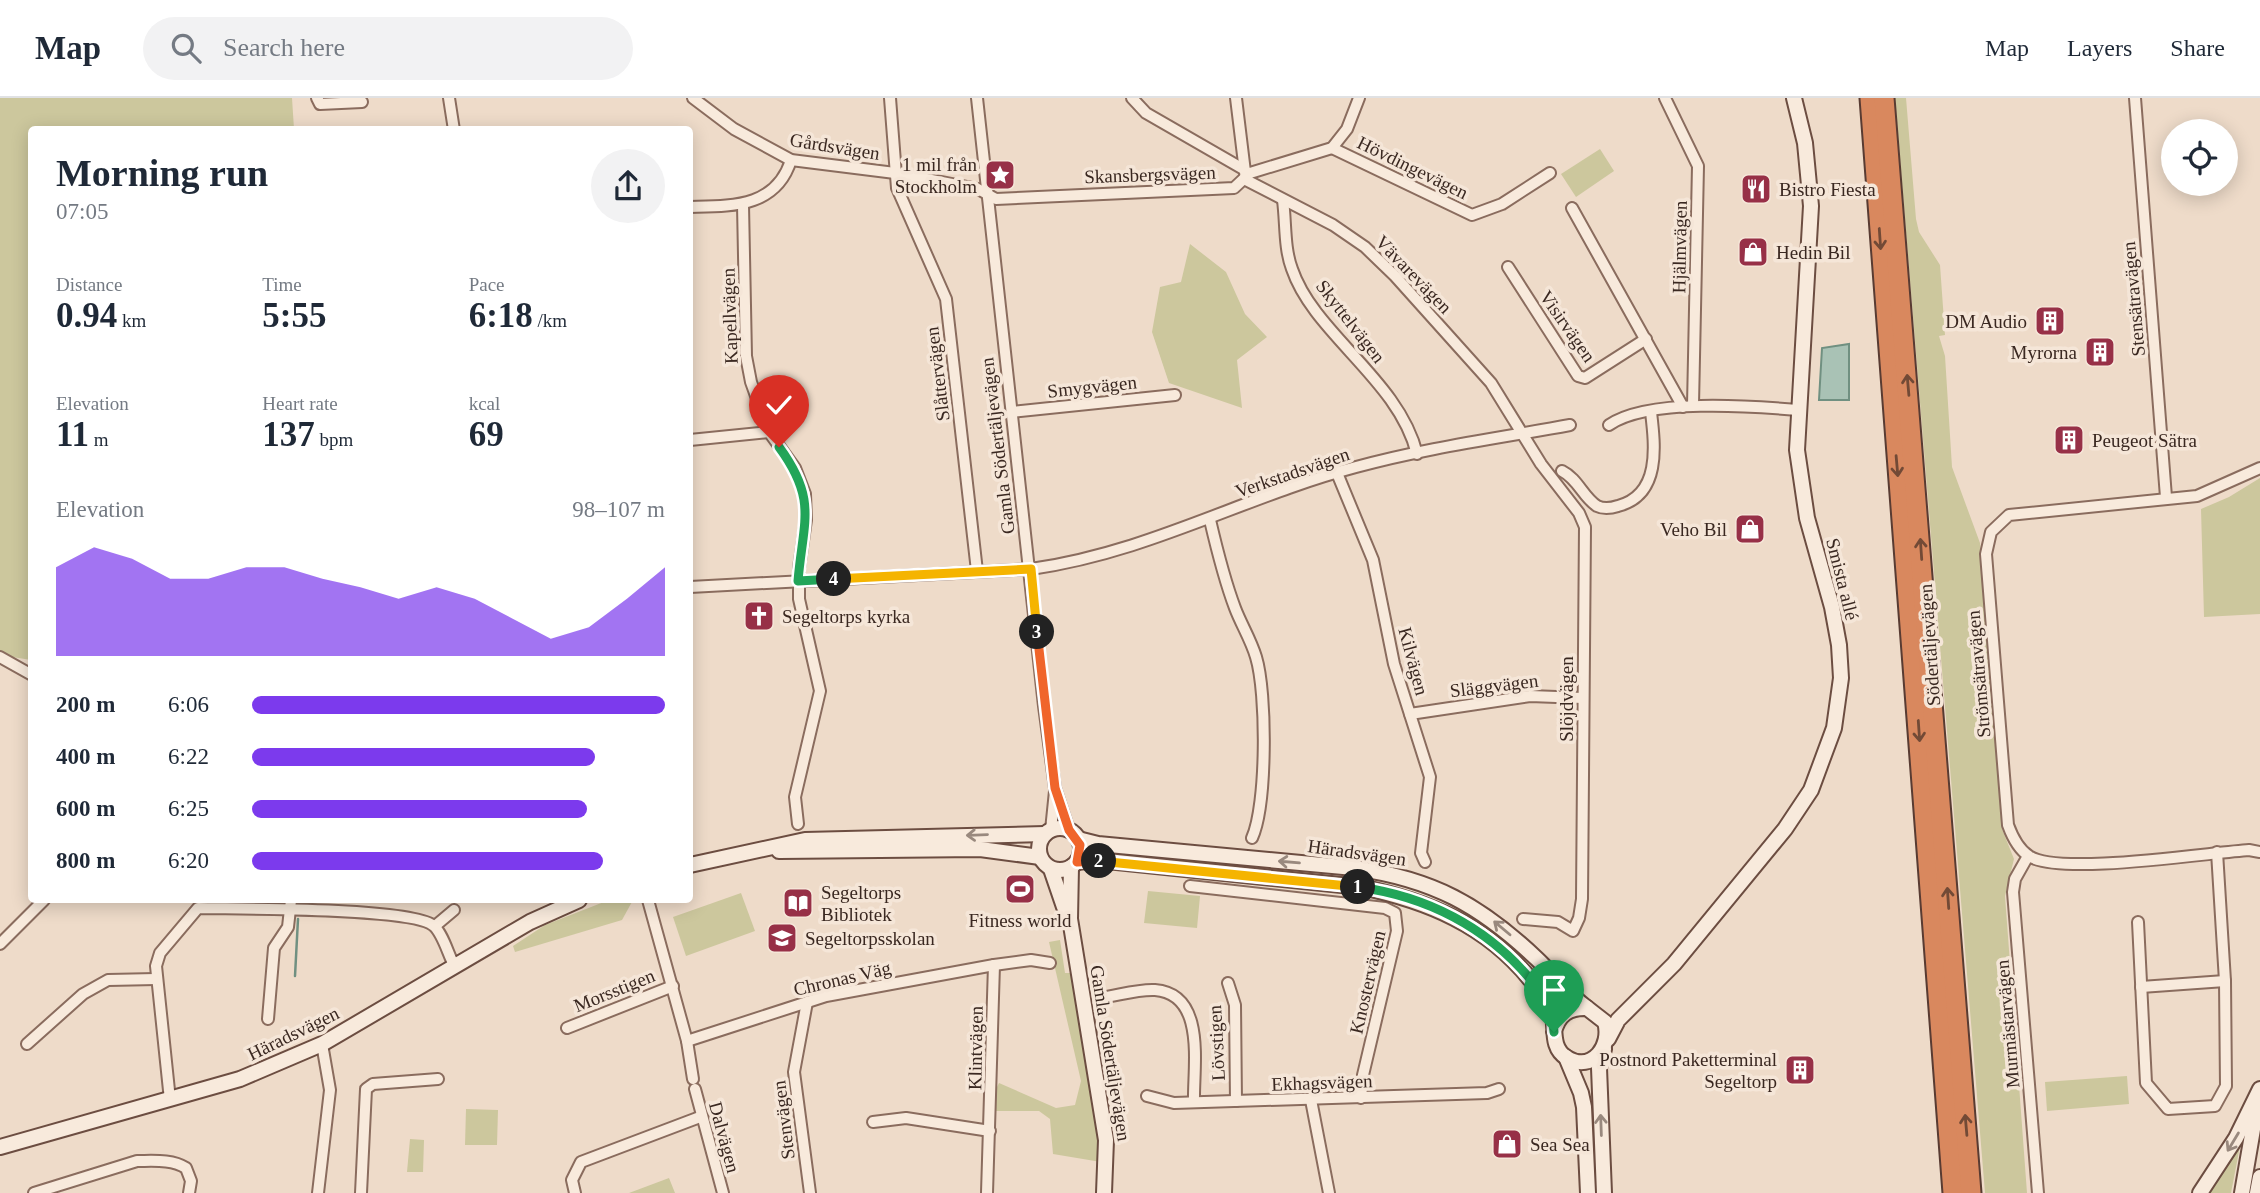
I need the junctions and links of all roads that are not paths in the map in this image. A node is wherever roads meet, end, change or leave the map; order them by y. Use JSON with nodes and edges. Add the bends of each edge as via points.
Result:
{"nodes":[{"id":1,"x":317,"y":98,"type":"edge"},
{"id":2,"x":449,"y":98,"type":"edge"},
{"id":3,"x":693,"y":98,"type":"edge"},
{"id":4,"x":890,"y":98,"type":"edge"},
{"id":5,"x":977,"y":98,"type":"edge"},
{"id":6,"x":1132,"y":98,"type":"edge"},
{"id":7,"x":1236,"y":98,"type":"edge"},
{"id":8,"x":1359,"y":98,"type":"edge"},
{"id":9,"x":1665,"y":98,"type":"edge"},
{"id":10,"x":1794,"y":98,"type":"edge"},
{"id":11,"x":1870,"y":98,"type":"edge"},
{"id":12,"x":1884,"y":98,"type":"edge"},
{"id":13,"x":2135,"y":98,"type":"edge"},
{"id":14,"x":362,"y":102,"type":"dead end"},
{"id":15,"x":453,"y":126,"type":"edge"},
{"id":16,"x":1332,"y":148,"type":"junction"},
{"id":17,"x":791,"y":160,"type":"junction"},
{"id":18,"x":895,"y":173,"type":"junction"},
{"id":19,"x":1550,"y":173,"type":"dead end"},
{"id":20,"x":1246,"y":175,"type":"junction"},
{"id":21,"x":987,"y":193,"type":"junction"},
{"id":22,"x":1283,"y":200,"type":"junction"},
{"id":23,"x":743,"y":205,"type":"junction"},
{"id":24,"x":693,"y":207,"type":"edge"},
{"id":25,"x":1572,"y":208,"type":"dead end"},
{"id":26,"x":1508,"y":267,"type":"dead end"},
{"id":27,"x":1646,"y":339,"type":"junction"},
{"id":28,"x":1175,"y":395,"type":"dead end"},
{"id":29,"x":1688,"y":406,"type":"junction"},
{"id":30,"x":1798,"y":410,"type":"junction"},
{"id":31,"x":1012,"y":412,"type":"junction"},
{"id":32,"x":1651,"y":412,"type":"junction"},
{"id":33,"x":1570,"y":425,"type":"dead end"},
{"id":34,"x":1609,"y":425,"type":"dead end"},
{"id":35,"x":769,"y":432,"type":"junction"},
{"id":36,"x":1521,"y":434,"type":"junction"},
{"id":37,"x":693,"y":440,"type":"edge"},
{"id":38,"x":1417,"y":454,"type":"junction"},
{"id":39,"x":2260,"y":468,"type":"edge"},
{"id":40,"x":1563,"y":471,"type":"dead end"},
{"id":41,"x":1337,"y":473,"type":"junction"},
{"id":42,"x":2166,"y":497,"type":"junction"},
{"id":43,"x":1210,"y":520,"type":"junction"},
{"id":44,"x":1031,"y":569,"type":"junction"},
{"id":45,"x":977,"y":571,"type":"junction"},
{"id":46,"x":798,"y":581,"type":"junction"},
{"id":47,"x":693,"y":587,"type":"edge"},
{"id":48,"x":0,"y":657,"type":"edge"},
{"id":49,"x":28,"y":673,"type":"edge"},
{"id":50,"x":1583,"y":698,"type":"junction"},
{"id":51,"x":1409,"y":714,"type":"junction"},
{"id":52,"x":1055,"y":788,"type":"junction"},
{"id":53,"x":798,"y":824,"type":"dead end"},
{"id":54,"x":1048,"y":832,"type":"junction"},
{"id":55,"x":1073,"y":834,"type":"junction"},
{"id":56,"x":1252,"y":838,"type":"dead end"},
{"id":57,"x":750,"y":850,"type":"junction"},
{"id":58,"x":2217,"y":852,"type":"junction"},
{"id":59,"x":2260,"y":852,"type":"edge"},
{"id":60,"x":1040,"y":856,"type":"junction"},
{"id":61,"x":2028,"y":856,"type":"junction"},
{"id":62,"x":1425,"y":862,"type":"dead end"},
{"id":63,"x":693,"y":864,"type":"edge"},
{"id":64,"x":1074,"y":864,"type":"junction"},
{"id":65,"x":1051,"y":869,"type":"junction"},
{"id":66,"x":1190,"y":886,"type":"dead end"},
{"id":67,"x":41,"y":903,"type":"edge"},
{"id":68,"x":572,"y":903,"type":"edge"},
{"id":69,"x":649,"y":903,"type":"edge"},
{"id":70,"x":290,"y":904,"type":"edge"},
{"id":71,"x":454,"y":910,"type":"dead end"},
{"id":72,"x":1070,"y":919,"type":"junction"},
{"id":73,"x":1524,"y":919,"type":"dead end"},
{"id":74,"x":2138,"y":922,"type":"dead end"},
{"id":75,"x":435,"y":926,"type":"junction"},
{"id":76,"x":0,"y":944,"type":"edge"},
{"id":77,"x":1050,"y":963,"type":"dead end"},
{"id":78,"x":454,"y":965,"type":"junction"},
{"id":79,"x":994,"y":965,"type":"junction"},
{"id":80,"x":156,"y":979,"type":"junction"},
{"id":81,"x":2225,"y":981,"type":"junction"},
{"id":82,"x":1228,"y":983,"type":"dead end"},
{"id":83,"x":673,"y":986,"type":"junction"},
{"id":84,"x":2141,"y":987,"type":"junction"},
{"id":85,"x":1100,"y":998,"type":"dead end"},
{"id":86,"x":807,"y":1002,"type":"junction"},
{"id":87,"x":1634,"y":1003,"type":"junction"},
{"id":88,"x":1590,"y":1009,"type":"junction"},
{"id":89,"x":268,"y":1019,"type":"dead end"},
{"id":90,"x":567,"y":1028,"type":"dead end"},
{"id":91,"x":1554,"y":1032,"type":"junction"},
{"id":92,"x":687,"y":1041,"type":"junction"},
{"id":93,"x":1606,"y":1043,"type":"junction"},
{"id":94,"x":27,"y":1044,"type":"dead end"},
{"id":95,"x":322,"y":1044,"type":"junction"},
{"id":96,"x":1566,"y":1057,"type":"junction"},
{"id":97,"x":438,"y":1079,"type":"dead end"},
{"id":98,"x":1499,"y":1089,"type":"dead end"},
{"id":99,"x":2260,"y":1090,"type":"edge"},
{"id":100,"x":1147,"y":1096,"type":"dead end"},
{"id":101,"x":1361,"y":1098,"type":"junction"},
{"id":102,"x":170,"y":1100,"type":"junction"},
{"id":103,"x":1311,"y":1100,"type":"junction"},
{"id":104,"x":1236,"y":1101,"type":"junction"},
{"id":105,"x":1194,"y":1102,"type":"junction"},
{"id":106,"x":700,"y":1117,"type":"junction"},
{"id":107,"x":873,"y":1122,"type":"dead end"},
{"id":108,"x":990,"y":1131,"type":"junction"},
{"id":109,"x":0,"y":1147,"type":"edge"},
{"id":110,"x":2260,"y":1177,"type":"edge"},
{"id":111,"x":34,"y":1193,"type":"edge"},
{"id":112,"x":189,"y":1193,"type":"edge"},
{"id":113,"x":318,"y":1193,"type":"edge"},
{"id":114,"x":361,"y":1193,"type":"edge"},
{"id":115,"x":575,"y":1193,"type":"edge"},
{"id":116,"x":723,"y":1193,"type":"edge"},
{"id":117,"x":810,"y":1193,"type":"edge"},
{"id":118,"x":987,"y":1193,"type":"edge"},
{"id":119,"x":1104,"y":1193,"type":"edge"},
{"id":120,"x":1329,"y":1193,"type":"edge"},
{"id":121,"x":1588,"y":1193,"type":"edge"},
{"id":122,"x":1604,"y":1193,"type":"edge"},
{"id":123,"x":1953,"y":1193,"type":"edge"},
{"id":124,"x":1971,"y":1193,"type":"edge"},
{"id":125,"x":2038,"y":1193,"type":"edge"},
{"id":126,"x":2200,"y":1193,"type":"edge"},
{"id":127,"x":2242,"y":1193,"type":"edge"},
{"id":128,"x":2257,"y":1193,"type":"edge"}],
"edges":[{"from":1,"to":14,"type":"street","via":[[320,104]]},
{"from":2,"to":15,"type":"street"},
{"from":3,"to":17,"type":"street","name":"Gårdsvägen","via":[[734,129]]},
{"from":4,"to":18,"type":"street","name":"Slåttervägen"},
{"from":5,"to":21,"type":"street","name":"Gamla Södertäljevägen"},
{"from":6,"to":20,"type":"street","name":"Vävarevägen","via":[[1146,113]]},
{"from":7,"to":20,"type":"street"},
{"from":8,"to":16,"type":"street","via":[[1347,129]]},
{"from":9,"to":29,"type":"street","name":"Hjälmvägen","via":[[1698,166]]},
{"from":10,"to":30,"type":"street","name":"Smista allé","via":[[1805,144],[1811,206]]},
{"from":11,"to":123,"type":"highway","name":"Södertäljevägen","one_way":true},
{"from":124,"to":12,"type":"highway","name":"Södertäljevägen","one_way":true},
{"from":13,"to":42,"type":"street","name":"Stensätravägen"},
{"from":16,"to":19,"type":"street","name":"Hövdingevägen","via":[[1472,215],[1502,204]]},
{"from":16,"to":20,"type":"street","name":"Skansbergsvägen"},
{"from":17,"to":18,"type":"street","name":"Gårdsvägen"},
{"from":17,"to":23,"type":"street","via":[[786,176],[769,192]]},
{"from":18,"to":21,"type":"street","name":"Gårdsvägen"},
{"from":18,"to":45,"type":"street","name":"Slåttervägen","via":[[897,188],[946,299]]},
{"from":20,"to":21,"type":"street","name":"Skansbergsvägen","via":[[1234,188],[996,199]]},
{"from":20,"to":22,"type":"street","name":"Vävarevägen"},
{"from":21,"to":31,"type":"street","name":"Gamla Södertäljevägen"},
{"from":22,"to":36,"type":"street","name":"Vävarevägen","via":[[1365,247],[1491,383]]},
{"from":22,"to":38,"type":"street","name":"Skyttelvägen","via":[[1292,271],[1318,311],[1395,406]]},
{"from":23,"to":24,"type":"street"},
{"from":23,"to":35,"type":"street","name":"Kapellvägen","via":[[746,356]]},
{"from":25,"to":27,"type":"street"},
{"from":26,"to":27,"type":"street","name":"Visirvägen","via":[[1578,376],[1585,378]]},
{"from":27,"to":29,"type":"street"},
{"from":28,"to":31,"type":"street","name":"Smygvägen"},
{"from":29,"to":30,"type":"street"},
{"from":29,"to":32,"type":"street"},
{"from":30,"to":87,"type":"street","name":"Smista allé","via":[[1798,479],[1839,645],[1841,678],[1835,728],[1811,790],[1785,829],[1674,964]]},
{"from":31,"to":44,"type":"street","name":"Gamla Södertäljevägen"},
{"from":32,"to":34,"type":"street"},
{"from":32,"to":40,"type":"street","via":[[1654,464],[1644,489],[1629,503],[1610,508],[1597,505],[1573,476]]},
{"from":33,"to":36,"type":"street","name":"Verkstadsvägen"},
{"from":35,"to":37,"type":"street"},
{"from":35,"to":46,"type":"street","name":"Kapellvägen","via":[[795,468],[805,494]]},
{"from":36,"to":38,"type":"street","name":"Verkstadsvägen"},
{"from":36,"to":50,"type":"street","name":"Slöjdvägen","via":[[1585,527]]},
{"from":38,"to":41,"type":"street","name":"Verkstadsvägen"},
{"from":39,"to":42,"type":"street","name":"Strömsätravägen","via":[[2197,496]]},
{"from":41,"to":43,"type":"street","name":"Verkstadsvägen"},
{"from":41,"to":51,"type":"street","name":"Kilvägen","via":[[1373,560]]},
{"from":42,"to":61,"type":"street","name":"Strömsätravägen","via":[[2018,512],[2002,519],[1991,532],[1986,554],[2008,825]]},
{"from":43,"to":44,"type":"street","name":"Verkstadsvägen","via":[[1094,558]]},
{"from":43,"to":56,"type":"street","via":[[1225,581],[1256,658],[1263,705],[1258,823]]},
{"from":44,"to":45,"type":"street","name":"Verkstadsvägen"},
{"from":44,"to":52,"type":"street","name":"Gamla Södertäljevägen"},
{"from":45,"to":46,"type":"street","name":"Verkstadsvägen"},
{"from":46,"to":47,"type":"street","name":"Verkstadsvägen"},
{"from":46,"to":53,"type":"street","name":"Kapellvägen","via":[[820,691],[795,797]]},
{"from":48,"to":49,"type":"street"},
{"from":50,"to":51,"type":"street","name":"Släggvägen","via":[[1530,696]]},
{"from":50,"to":73,"type":"street","name":"Slöjdvägen","via":[[1579,918],[1573,931],[1558,922]]},
{"from":51,"to":62,"type":"street","name":"Kilvägen","via":[[1430,777],[1421,853]]},
{"from":52,"to":54,"type":"street","name":"Gamla Södertäljevägen"},
{"from":52,"to":55,"type":"street","name":"Gamla Södertäljevägen"},
{"from":54,"to":55,"type":"street"},
{"from":54,"to":57,"type":"street","one_way":true,"via":[[806,840]]},
{"from":54,"to":60,"type":"street","via":[[1040,844]]},
{"from":55,"to":64,"type":"street","via":[[1081,853]]},
{"from":88,"to":55,"type":"street","name":"Häradsvägen","one_way":true,"via":[[1506,930],[1471,905],[1432,886],[1354,868],[1098,844]]},
{"from":57,"to":60,"type":"street","via":[[980,849]]},
{"from":57,"to":63,"type":"street"},
{"from":58,"to":59,"type":"street"},
{"from":58,"to":61,"type":"street","via":[[2063,865]]},
{"from":58,"to":81,"type":"street"},
{"from":60,"to":65,"type":"street"},
{"from":61,"to":125,"type":"street","name":"Murmästarvägen","via":[[2013,892]]},
{"from":64,"to":65,"type":"street"},
{"from":64,"to":72,"type":"street","name":"Gamla Södertäljevägen"},
{"from":64,"to":91,"type":"street","name":"Häradsvägen","via":[[1097,860],[1401,895],[1443,911],[1492,941],[1545,997],[1552,1010]]},
{"from":65,"to":72,"type":"street","name":"Gamla Södertäljevägen"},
{"from":66,"to":101,"type":"street","name":"Knostervägen","via":[[1385,908],[1395,913],[1397,931]]},
{"from":67,"to":76,"type":"street"},
{"from":68,"to":78,"type":"street","name":"Häradsvägen"},
{"from":69,"to":83,"type":"street"},
{"from":70,"to":75,"type":"street","via":[[419,918]]},
{"from":70,"to":80,"type":"street","via":[[198,908],[160,953]]},
{"from":70,"to":89,"type":"street","via":[[288,927],[274,948]]},
{"from":71,"to":75,"type":"street"},
{"from":72,"to":119,"type":"street","name":"Gamla Södertäljevägen","via":[[1106,1140]]},
{"from":74,"to":84,"type":"street"},
{"from":75,"to":78,"type":"street"},
{"from":77,"to":79,"type":"street","name":"Chronas Väg","via":[[1031,960]]},
{"from":78,"to":95,"type":"street","name":"Häradsvägen"},
{"from":79,"to":86,"type":"street","name":"Chronas Väg"},
{"from":79,"to":108,"type":"street","name":"Klintvägen"},
{"from":80,"to":94,"type":"street","via":[[108,980],[83,995]]},
{"from":80,"to":102,"type":"street"},
{"from":81,"to":84,"type":"street"},
{"from":81,"to":84,"type":"street","via":[[2226,1086],[2215,1106],[2168,1109],[2146,1083]]},
{"from":82,"to":104,"type":"street","name":"Lövstigen","via":[[1235,1005]]},
{"from":83,"to":90,"type":"street","name":"Morsstigen"},
{"from":83,"to":92,"type":"street"},
{"from":85,"to":105,"type":"street","via":[[1154,990],[1183,1004],[1193,1023]]},
{"from":86,"to":92,"type":"street","name":"Chronas Väg"},
{"from":86,"to":117,"type":"street","name":"Stenvägen","via":[[794,1072]]},
{"from":87,"to":88,"type":"street","via":[[1611,1011]]},
{"from":87,"to":93,"type":"street","name":"Smista allé"},
{"from":88,"to":91,"type":"street","via":[[1568,1010]]},
{"from":88,"to":93,"type":"street","via":[[1605,1022]]},
{"from":91,"to":96,"type":"street","via":[[1559,1051]]},
{"from":92,"to":106,"type":"street","name":"Dalvägen"},
{"from":93,"to":96,"type":"street","via":[[1598,1055],[1583,1062]]},
{"from":122,"to":93,"type":"street","one_way":true,"via":[[1599,1068]]},
{"from":95,"to":102,"type":"street","name":"Häradsvägen","via":[[240,1079]]},
{"from":95,"to":113,"type":"street","via":[[330,1090]]},
{"from":96,"to":121,"type":"street","via":[[1584,1107]]},
{"from":97,"to":114,"type":"street","via":[[373,1084],[366,1089]]},
{"from":98,"to":101,"type":"street","name":"Ekhagsvägen"},
{"from":99,"to":126,"type":"street","one_way":true},
{"from":99,"to":127,"type":"street"},
{"from":100,"to":105,"type":"street","name":"Ekhagsvägen","via":[[1174,1103]]},
{"from":101,"to":103,"type":"street","name":"Ekhagsvägen"},
{"from":102,"to":109,"type":"street","name":"Häradsvägen"},
{"from":103,"to":104,"type":"street","name":"Ekhagsvägen"},
{"from":103,"to":120,"type":"street"},
{"from":104,"to":105,"type":"street","name":"Ekhagsvägen"},
{"from":106,"to":115,"type":"street","via":[[581,1162],[572,1180]]},
{"from":106,"to":116,"type":"street","name":"Dalvägen"},
{"from":107,"to":108,"type":"street","via":[[906,1118]]},
{"from":108,"to":118,"type":"street","name":"Klintvägen"},
{"from":110,"to":128,"type":"street"},
{"from":111,"to":112,"type":"street","via":[[136,1161],[154,1161],[186,1168]]}]}
